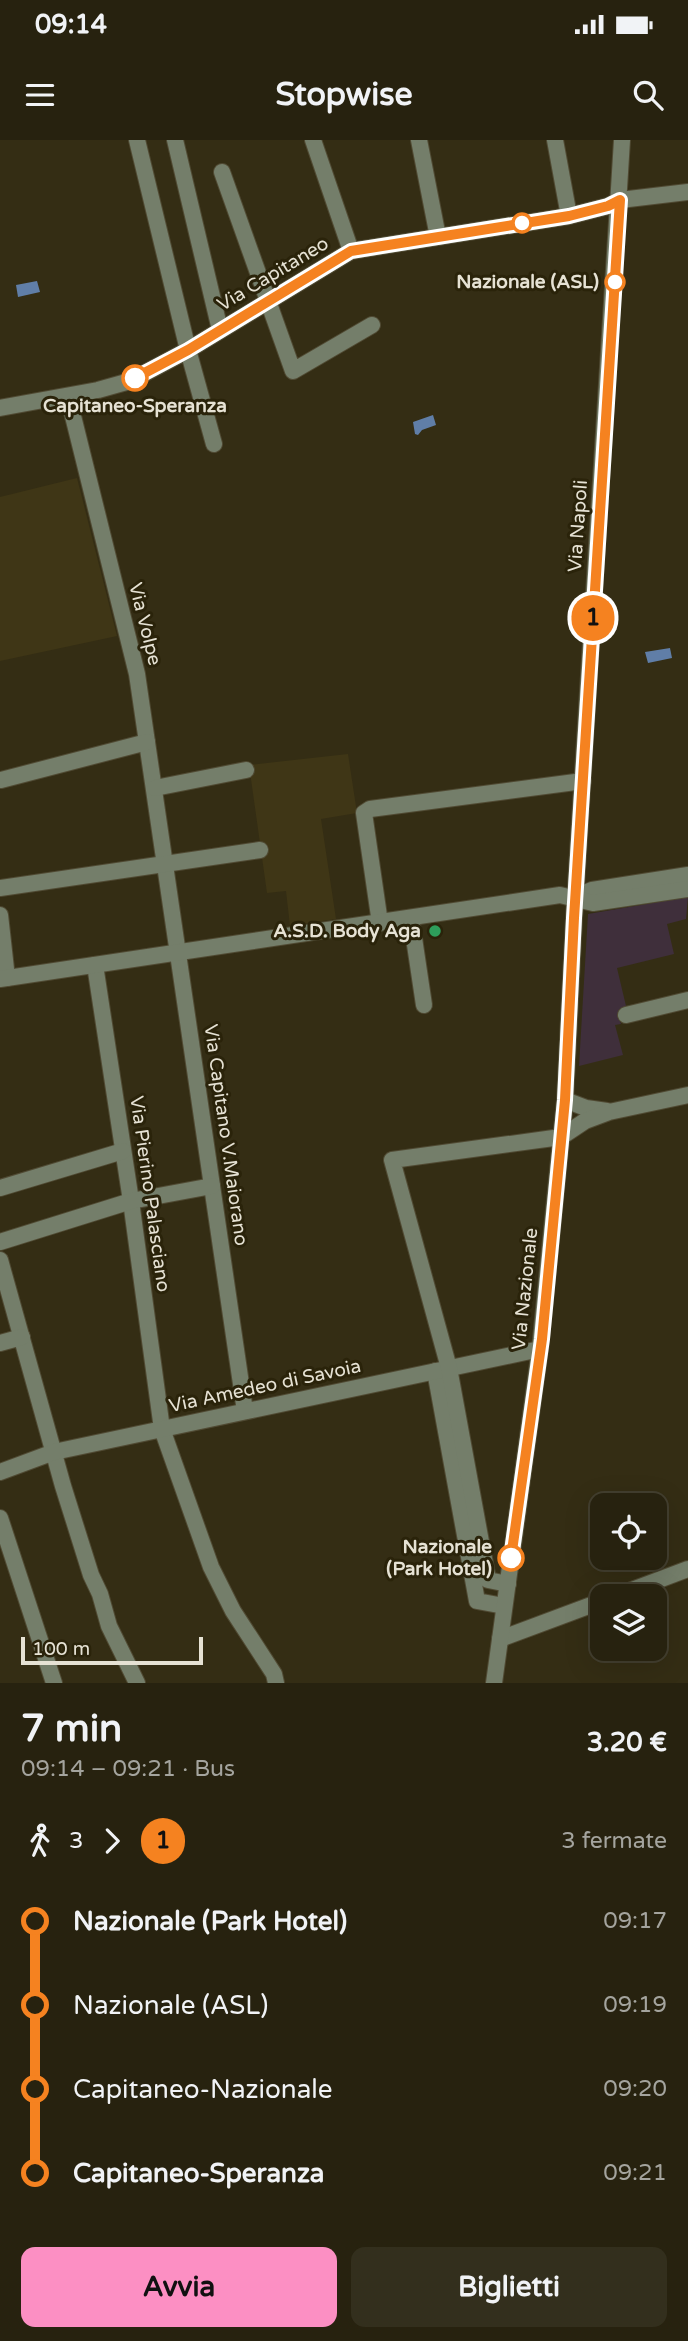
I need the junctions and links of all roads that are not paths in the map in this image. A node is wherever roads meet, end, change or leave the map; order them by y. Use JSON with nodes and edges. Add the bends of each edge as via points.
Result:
{"nodes":[{"id":1,"x":137,"y":140,"type":"edge"},
{"id":2,"x":175,"y":140,"type":"edge"},
{"id":3,"x":313,"y":140,"type":"edge"},
{"id":4,"x":419,"y":140,"type":"edge"},
{"id":5,"x":555,"y":140,"type":"edge"},
{"id":6,"x":622,"y":140,"type":"edge"},
{"id":7,"x":222,"y":172,"type":"dead end"},
{"id":8,"x":688,"y":192,"type":"edge"},
{"id":9,"x":620,"y":200,"type":"junction"},
{"id":10,"x":569,"y":216,"type":"junction"},
{"id":11,"x":438,"y":237,"type":"junction"},
{"id":12,"x":351,"y":251,"type":"junction"},
{"id":13,"x":267,"y":302,"type":"junction"},
{"id":14,"x":372,"y":325,"type":"dead end"},
{"id":15,"x":220,"y":330,"type":"junction"},
{"id":16,"x":188,"y":350,"type":"junction"},
{"id":17,"x":68,"y":396,"type":"junction"},
{"id":18,"x":0,"y":408,"type":"edge"},
{"id":19,"x":214,"y":444,"type":"dead end"},
{"id":20,"x":148,"y":742,"type":"junction"},
{"id":21,"x":246,"y":770,"type":"dead end"},
{"id":22,"x":1,"y":780,"type":"edge"},
{"id":23,"x":583,"y":781,"type":"junction"},
{"id":24,"x":155,"y":788,"type":"junction"},
{"id":25,"x":260,"y":850,"type":"dead end"},
{"id":26,"x":165,"y":865,"type":"junction"},
{"id":27,"x":688,"y":876,"type":"edge"},
{"id":28,"x":4,"y":887,"type":"edge"},
{"id":29,"x":688,"y":889,"type":"edge"},
{"id":30,"x":575,"y":897,"type":"junction"},
{"id":31,"x":0,"y":915,"type":"edge"},
{"id":32,"x":411,"y":918,"type":"junction"},
{"id":33,"x":380,"y":923,"type":"junction"},
{"id":34,"x":178,"y":952,"type":"junction"},
{"id":35,"x":95,"y":965,"type":"junction"},
{"id":36,"x":3,"y":979,"type":"edge"},
{"id":37,"x":688,"y":1000,"type":"edge"},
{"id":38,"x":424,"y":1005,"type":"dead end"},
{"id":39,"x":626,"y":1014,"type":"dead end"},
{"id":40,"x":688,"y":1095,"type":"edge"},
{"id":41,"x":565,"y":1100,"type":"junction"},
{"id":42,"x":609,"y":1112,"type":"junction"},
{"id":43,"x":561,"y":1137,"type":"junction"},
{"id":44,"x":123,"y":1151,"type":"junction"},
{"id":45,"x":212,"y":1186,"type":"junction"},
{"id":46,"x":0,"y":1188,"type":"edge"},
{"id":47,"x":131,"y":1201,"type":"junction"},
{"id":48,"x":0,"y":1242,"type":"edge"},
{"id":49,"x":0,"y":1260,"type":"edge"},
{"id":50,"x":22,"y":1337,"type":"junction"},
{"id":51,"x":0,"y":1343,"type":"edge"},
{"id":52,"x":540,"y":1349,"type":"junction"},
{"id":53,"x":442,"y":1370,"type":"junction"},
{"id":54,"x":245,"y":1410,"type":"junction"},
{"id":55,"x":162,"y":1429,"type":"junction"},
{"id":56,"x":54,"y":1452,"type":"junction"},
{"id":57,"x":0,"y":1472,"type":"edge"},
{"id":58,"x":0,"y":1518,"type":"edge"},
{"id":59,"x":688,"y":1569,"type":"edge"},
{"id":60,"x":508,"y":1584,"type":"junction"},
{"id":61,"x":648,"y":1584,"type":"edge"},
{"id":62,"x":590,"y":1605,"type":"edge"},
{"id":63,"x":504,"y":1606,"type":"junction"},
{"id":64,"x":500,"y":1639,"type":"junction"},
{"id":65,"x":54,"y":1683,"type":"edge"},
{"id":66,"x":137,"y":1683,"type":"edge"},
{"id":67,"x":276,"y":1683,"type":"edge"},
{"id":68,"x":494,"y":1683,"type":"edge"}],
"edges":[{"from":1,"to":16,"type":"street"},
{"from":2,"to":15,"type":"street"},
{"from":3,"to":12,"type":"street"},
{"from":4,"to":11,"type":"street"},
{"from":5,"to":10,"type":"street"},
{"from":6,"to":9,"type":"street","name":"Via Napoli"},
{"from":7,"to":13,"type":"street"},
{"from":8,"to":9,"type":"street","name":"Via Capitaneo"},
{"from":9,"to":10,"type":"street","name":"Via Capitaneo"},
{"from":9,"to":23,"type":"street","name":"Via Napoli"},
{"from":10,"to":11,"type":"street","name":"Via Capitaneo"},
{"from":11,"to":12,"type":"street","name":"Via Capitaneo"},
{"from":12,"to":13,"type":"street","name":"Via Capitaneo"},
{"from":13,"to":14,"type":"street","via":[[293,371]]},
{"from":13,"to":15,"type":"street","name":"Via Capitaneo"},
{"from":15,"to":16,"type":"street","name":"Via Capitaneo"},
{"from":16,"to":17,"type":"street","name":"Via Capitaneo","via":[[130,381]]},
{"from":16,"to":19,"type":"street"},
{"from":17,"to":18,"type":"street","name":"Via Capitaneo"},
{"from":17,"to":20,"type":"street","name":"Via Volpe","via":[[137,674]]},
{"from":20,"to":22,"type":"street"},
{"from":20,"to":24,"type":"street","name":"Via Volpe"},
{"from":21,"to":24,"type":"street"},
{"from":23,"to":30,"type":"street","name":"Via Napoli"},
{"from":23,"to":33,"type":"street","via":[[364,813]]},
{"from":24,"to":26,"type":"street","name":"Via Volpe"},
{"from":25,"to":26,"type":"street"},
{"from":26,"to":28,"type":"street"},
{"from":26,"to":34,"type":"street","name":"Via Capitano V.Maiorano"},
{"from":27,"to":30,"type":"street","via":[[592,890]]},
{"from":29,"to":30,"type":"street","via":[[593,903]]},
{"from":30,"to":32,"type":"street","via":[[560,895]]},
{"from":30,"to":41,"type":"street","name":"Via Nazionale"},
{"from":31,"to":36,"type":"street"},
{"from":32,"to":33,"type":"street"},
{"from":32,"to":38,"type":"street"},
{"from":33,"to":34,"type":"street"},
{"from":34,"to":35,"type":"street"},
{"from":34,"to":45,"type":"street","name":"Via Capitano V.Maiorano"},
{"from":35,"to":36,"type":"street"},
{"from":35,"to":44,"type":"street","name":"Via Pierino Palasciano"},
{"from":37,"to":39,"type":"street"},
{"from":40,"to":42,"type":"street"},
{"from":41,"to":42,"type":"street"},
{"from":41,"to":43,"type":"street","name":"Via Nazionale"},
{"from":42,"to":43,"type":"street"},
{"from":43,"to":52,"type":"street","name":"Via Nazionale"},
{"from":43,"to":53,"type":"street","via":[[392,1160]]},
{"from":44,"to":46,"type":"street"},
{"from":44,"to":47,"type":"street","name":"Via Pierino Palasciano"},
{"from":45,"to":47,"type":"street"},
{"from":45,"to":54,"type":"street","name":"Via Capitano V.Maiorano"},
{"from":47,"to":48,"type":"street"},
{"from":47,"to":55,"type":"street","name":"Via Pierino Palasciano"},
{"from":49,"to":50,"type":"street"},
{"from":50,"to":51,"type":"street"},
{"from":50,"to":56,"type":"street"},
{"from":52,"to":53,"type":"street","name":"Via Amedeo di Savoia"},
{"from":52,"to":60,"type":"street","name":"Via Nazionale"},
{"from":53,"to":54,"type":"street","name":"Via Amedeo di Savoia"},
{"from":53,"to":60,"type":"street","via":[[488,1580]]},
{"from":53,"to":63,"type":"street","via":[[477,1601]]},
{"from":54,"to":55,"type":"street","name":"Via Amedeo di Savoia"},
{"from":55,"to":56,"type":"street","name":"Via Amedeo di Savoia"},
{"from":55,"to":67,"type":"street","name":"Via Pierino Palasciano","via":[[211,1567]]},
{"from":56,"to":57,"type":"street","name":"Via Amedeo di Savoia"},
{"from":56,"to":66,"type":"street","via":[[109,1626]]},
{"from":58,"to":65,"type":"street"},
{"from":59,"to":61,"type":"street"},
{"from":60,"to":63,"type":"street","name":"Via Nazionale"},
{"from":62,"to":64,"type":"street"},
{"from":63,"to":64,"type":"street","name":"Via Nazionale"},
{"from":64,"to":68,"type":"street","name":"Via Nazionale"}]}
